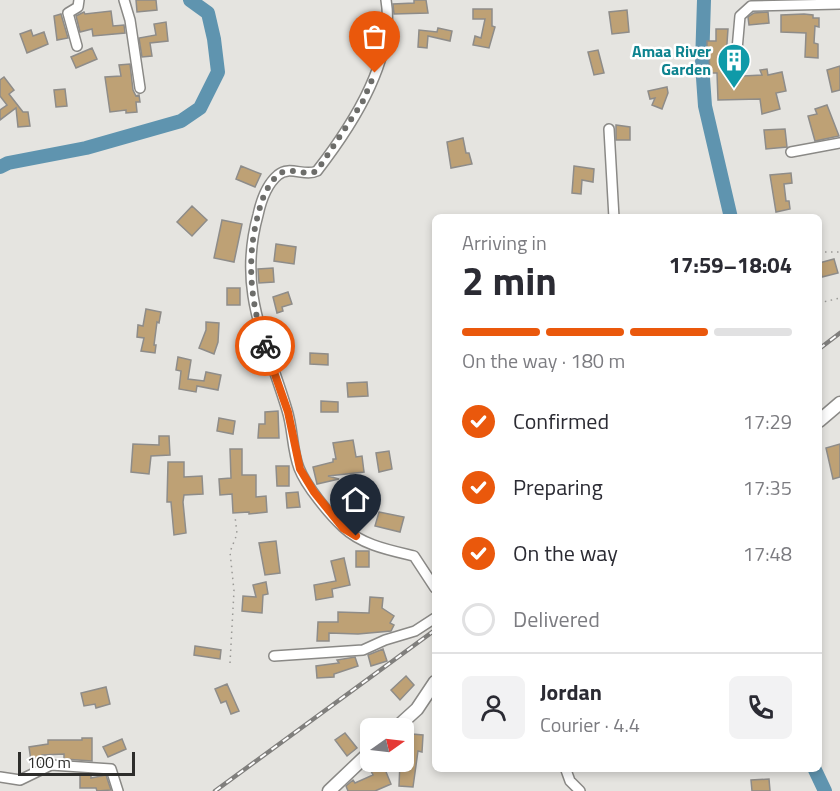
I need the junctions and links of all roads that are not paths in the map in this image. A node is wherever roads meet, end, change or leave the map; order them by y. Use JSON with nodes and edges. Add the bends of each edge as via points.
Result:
{"nodes":[{"id":1,"x":79,"y":0,"type":"edge"},
{"id":2,"x":124,"y":0,"type":"edge"},
{"id":3,"x":386,"y":0,"type":"edge"},
{"id":4,"x":840,"y":4,"type":"edge"},
{"id":5,"x":77,"y":46,"type":"dead end"},
{"id":6,"x":735,"y":61,"type":"dead end"},
{"id":7,"x":140,"y":88,"type":"dead end"},
{"id":8,"x":609,"y":129,"type":"dead end"},
{"id":9,"x":840,"y":143,"type":"edge"},
{"id":10,"x":790,"y":152,"type":"dead end"},
{"id":11,"x":614,"y":214,"type":"edge"},
{"id":12,"x":840,"y":403,"type":"edge"},
{"id":13,"x":822,"y":419,"type":"edge"},
{"id":14,"x":432,"y":583,"type":"edge"},
{"id":15,"x":432,"y":620,"type":"edge"},
{"id":16,"x":274,"y":656,"type":"dead end"},
{"id":17,"x":432,"y":686,"type":"edge"},
{"id":18,"x":407,"y":718,"type":"edge"},
{"id":19,"x":360,"y":762,"type":"edge"},
{"id":20,"x":567,"y":772,"type":"edge"},
{"id":21,"x":0,"y":777,"type":"edge"},
{"id":22,"x":570,"y":781,"type":"junction"},
{"id":23,"x":118,"y":791,"type":"edge"},
{"id":24,"x":329,"y":791,"type":"edge"},
{"id":25,"x":574,"y":791,"type":"edge"},
{"id":26,"x":580,"y":791,"type":"edge"}],
"edges":[{"from":1,"to":5,"type":"street","via":[[78,8],[68,13]]},
{"from":2,"to":7,"type":"street"},
{"from":3,"to":14,"type":"street","via":[[387,38],[362,103],[317,171],[310,174],[288,170],[278,174],[263,196],[252,235],[250,278],[256,319],[288,412],[300,469],[343,528],[369,544],[414,556]]},
{"from":4,"to":6,"type":"street","via":[[751,6],[740,16]]},
{"from":8,"to":11,"type":"street"},
{"from":9,"to":10,"type":"street"},
{"from":12,"to":13,"type":"street"},
{"from":15,"to":16,"type":"street","via":[[415,631],[363,650]]},
{"from":17,"to":18,"type":"street"},
{"from":19,"to":24,"type":"street"},
{"from":20,"to":22,"type":"street"},
{"from":21,"to":23,"type":"street","via":[[20,780],[51,765],[99,767],[111,769]]},
{"from":22,"to":25,"type":"street"},
{"from":22,"to":26,"type":"street"}]}
